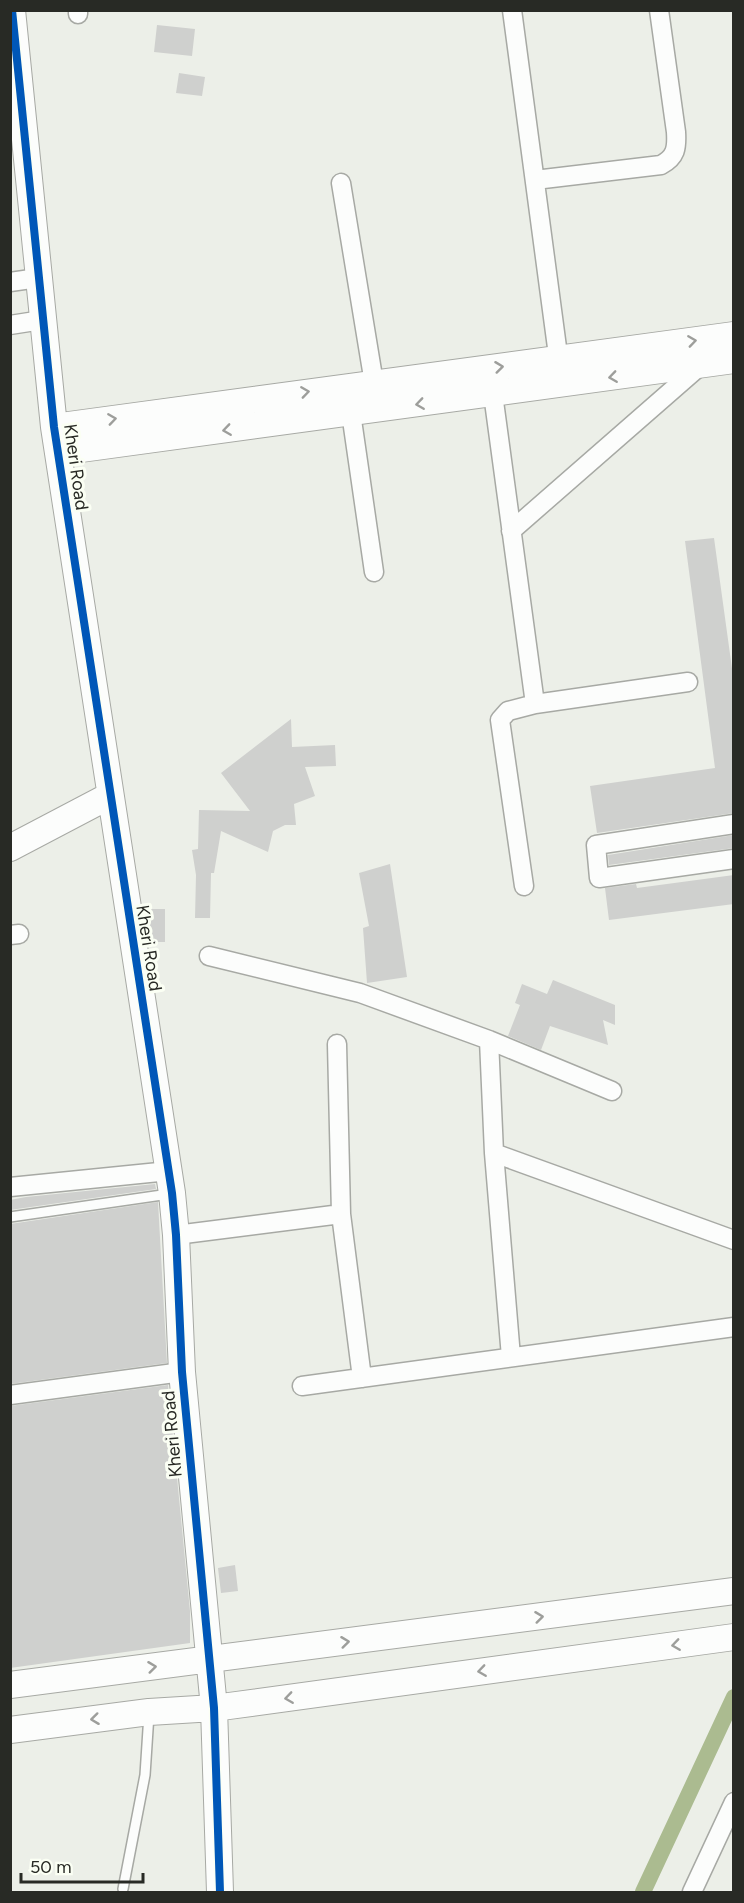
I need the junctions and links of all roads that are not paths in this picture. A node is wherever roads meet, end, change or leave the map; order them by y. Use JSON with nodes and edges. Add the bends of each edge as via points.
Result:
{"nodes":[{"id":1,"x":12,"y":10,"type":"edge"},
{"id":2,"x":512,"y":10,"type":"edge"},
{"id":3,"x":659,"y":10,"type":"edge"},
{"id":4,"x":535,"y":180,"type":"junction"},
{"id":5,"x":341,"y":183,"type":"dead end"},
{"id":6,"x":38,"y":278,"type":"junction"},
{"id":7,"x":10,"y":282,"type":"edge"},
{"id":8,"x":42,"y":320,"type":"junction"},
{"id":9,"x":10,"y":325,"type":"edge"},
{"id":10,"x":734,"y":335,"type":"edge"},
{"id":11,"x":734,"y":360,"type":"edge"},
{"id":12,"x":703,"y":364,"type":"junction"},
{"id":13,"x":561,"y":372,"type":"junction"},
{"id":14,"x":374,"y":383,"type":"junction"},
{"id":15,"x":493,"y":394,"type":"junction"},
{"id":16,"x":351,"y":413,"type":"junction"},
{"id":17,"x":54,"y":427,"type":"junction"},
{"id":18,"x":59,"y":452,"type":"junction"},
{"id":19,"x":511,"y":531,"type":"junction"},
{"id":20,"x":374,"y":572,"type":"dead end"},
{"id":21,"x":688,"y":682,"type":"dead end"},
{"id":22,"x":535,"y":704,"type":"junction"},
{"id":23,"x":109,"y":796,"type":"junction"},
{"id":24,"x":734,"y":824,"type":"edge"},
{"id":25,"x":10,"y":848,"type":"edge"},
{"id":26,"x":734,"y":859,"type":"edge"},
{"id":27,"x":524,"y":886,"type":"dead end"},
{"id":28,"x":209,"y":956,"type":"dead end"},
{"id":29,"x":489,"y":1040,"type":"junction"},
{"id":30,"x":337,"y":1044,"type":"dead end"},
{"id":31,"x":612,"y":1091,"type":"dead end"},
{"id":32,"x":494,"y":1153,"type":"junction"},
{"id":33,"x":170,"y":1182,"type":"junction"},
{"id":34,"x":10,"y":1186,"type":"edge"},
{"id":35,"x":342,"y":1214,"type":"junction"},
{"id":36,"x":10,"y":1217,"type":"edge"},
{"id":37,"x":176,"y":1235,"type":"junction"},
{"id":38,"x":734,"y":1240,"type":"edge"},
{"id":39,"x":734,"y":1327,"type":"edge"},
{"id":40,"x":511,"y":1357,"type":"junction"},
{"id":41,"x":182,"y":1372,"type":"junction"},
{"id":42,"x":362,"y":1378,"type":"junction"},
{"id":43,"x":302,"y":1386,"type":"dead end"},
{"id":44,"x":10,"y":1395,"type":"edge"},
{"id":45,"x":734,"y":1592,"type":"edge"},
{"id":46,"x":734,"y":1637,"type":"edge"},
{"id":47,"x":208,"y":1660,"type":"junction"},
{"id":48,"x":10,"y":1685,"type":"edge"},
{"id":49,"x":214,"y":1708,"type":"junction"},
{"id":50,"x":149,"y":1712,"type":"junction"},
{"id":51,"x":10,"y":1730,"type":"edge"},
{"id":52,"x":734,"y":1802,"type":"edge"},
{"id":53,"x":123,"y":1889,"type":"dead end"},
{"id":54,"x":220,"y":1893,"type":"edge"},
{"id":55,"x":692,"y":1893,"type":"edge"}],
"edges":[{"from":1,"to":6,"type":"street","name":"Kheri Road"},
{"from":2,"to":4,"type":"street"},
{"from":3,"to":4,"type":"street","via":[[676,132],[672,159],[661,165]]},
{"from":4,"to":13,"type":"street"},
{"from":5,"to":14,"type":"street"},
{"from":6,"to":7,"type":"street"},
{"from":6,"to":8,"type":"street","name":"Kheri Road"},
{"from":8,"to":9,"type":"street"},
{"from":8,"to":17,"type":"street","name":"Kheri Road"},
{"from":13,"to":10,"type":"street","one_way":true},
{"from":11,"to":12,"type":"street"},
{"from":12,"to":13,"type":"street","one_way":true},
{"from":12,"to":19,"type":"street"},
{"from":14,"to":13,"type":"street","one_way":true},
{"from":13,"to":15,"type":"street"},
{"from":17,"to":14,"type":"street","one_way":true},
{"from":15,"to":16,"type":"street","one_way":true},
{"from":15,"to":19,"type":"street"},
{"from":16,"to":18,"type":"street","one_way":true},
{"from":16,"to":20,"type":"street"},
{"from":17,"to":18,"type":"street","name":"Kheri Road"},
{"from":18,"to":23,"type":"street","name":"Kheri Road"},
{"from":19,"to":22,"type":"street"},
{"from":21,"to":22,"type":"street"},
{"from":22,"to":27,"type":"street","via":[[508,711],[500,720]]},
{"from":23,"to":25,"type":"street"},
{"from":23,"to":33,"type":"street","name":"Kheri Road"},
{"from":24,"to":26,"type":"street","via":[[596,845],[599,878]]},
{"from":28,"to":29,"type":"street","via":[[360,993]]},
{"from":29,"to":31,"type":"street"},
{"from":29,"to":32,"type":"street"},
{"from":30,"to":35,"type":"street"},
{"from":32,"to":38,"type":"street"},
{"from":32,"to":40,"type":"street"},
{"from":33,"to":34,"type":"street"},
{"from":33,"to":36,"type":"lane"},
{"from":33,"to":37,"type":"street","name":"Kheri Road"},
{"from":35,"to":37,"type":"street"},
{"from":35,"to":42,"type":"street"},
{"from":37,"to":41,"type":"street","name":"Kheri Road"},
{"from":39,"to":40,"type":"street"},
{"from":40,"to":42,"type":"street"},
{"from":41,"to":44,"type":"street"},
{"from":41,"to":47,"type":"street","name":"Kheri Road"},
{"from":42,"to":43,"type":"street"},
{"from":47,"to":45,"type":"street","one_way":true},
{"from":46,"to":49,"type":"street","one_way":true},
{"from":48,"to":47,"type":"street","one_way":true},
{"from":47,"to":49,"type":"street","name":"Kheri Road"},
{"from":49,"to":50,"type":"street"},
{"from":49,"to":54,"type":"street","name":"Kheri Road"},
{"from":50,"to":51,"type":"street","one_way":true},
{"from":50,"to":53,"type":"lane","via":[[145,1775]]},
{"from":52,"to":55,"type":"street"}]}
